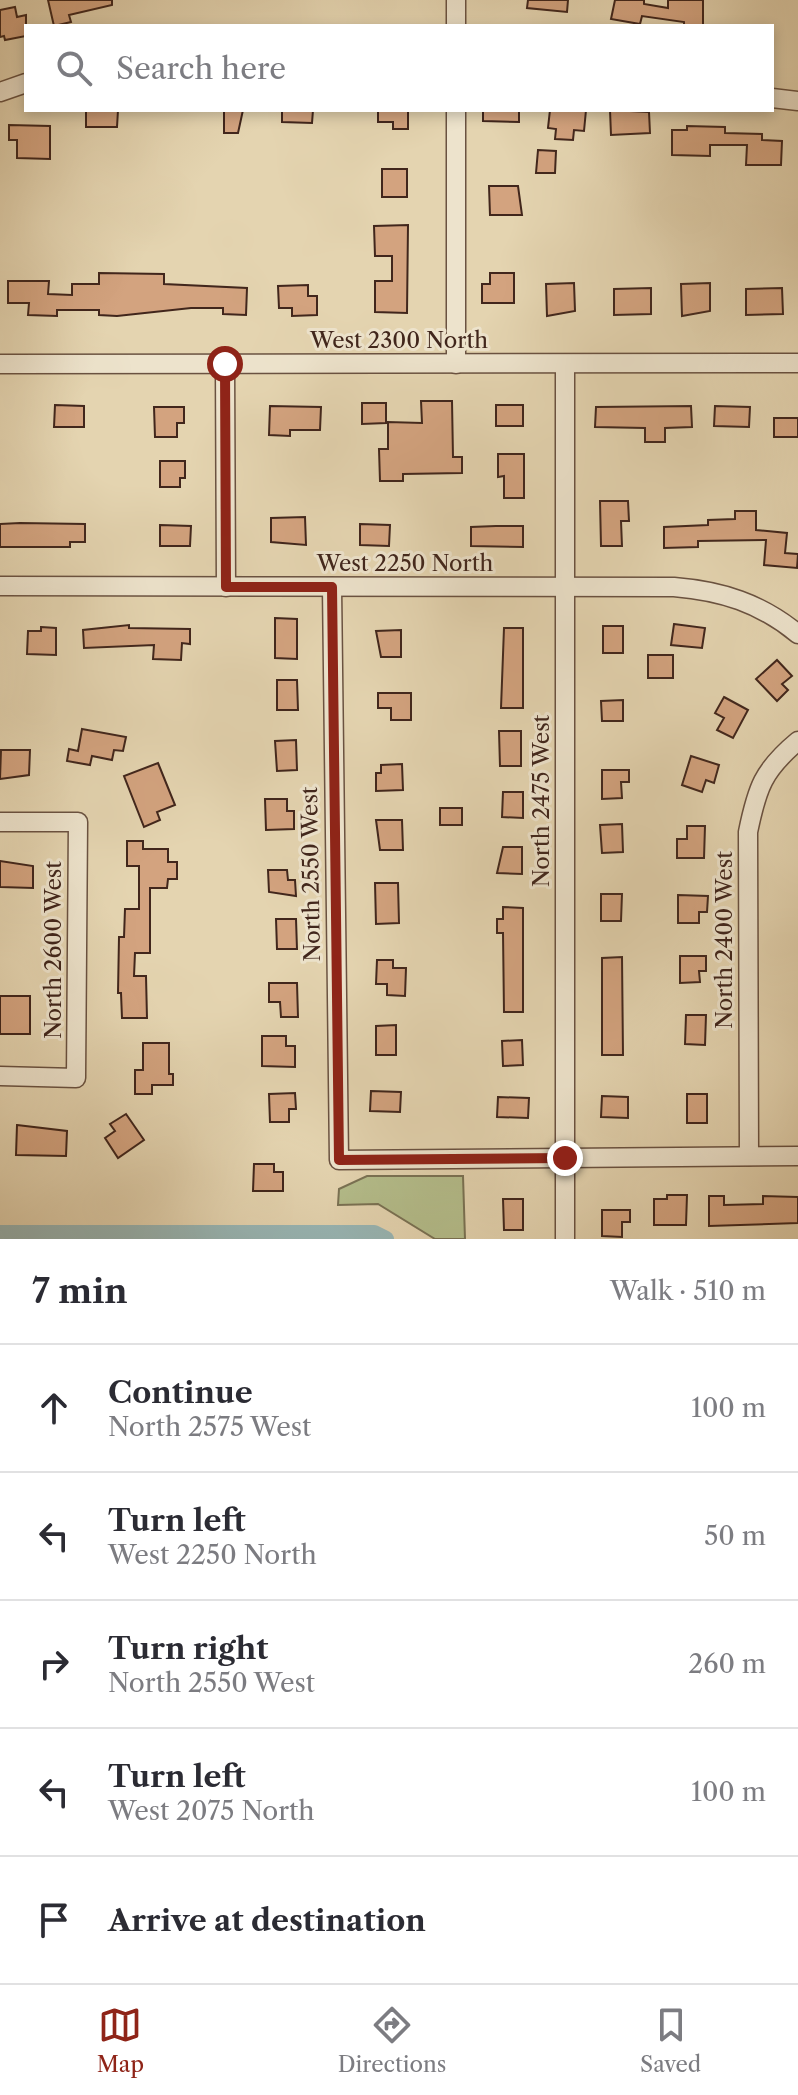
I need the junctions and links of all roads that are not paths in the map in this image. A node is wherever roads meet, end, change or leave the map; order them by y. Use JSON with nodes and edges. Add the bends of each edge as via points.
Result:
{"nodes":[{"id":1,"x":456,"y":0,"type":"edge"},
{"id":2,"x":456,"y":24,"type":"edge"},
{"id":3,"x":24,"y":84,"type":"edge"},
{"id":4,"x":0,"y":92,"type":"edge"},
{"id":5,"x":774,"y":98,"type":"edge"},
{"id":6,"x":798,"y":101,"type":"edge"},
{"id":7,"x":456,"y":112,"type":"edge"},
{"id":8,"x":798,"y":363,"type":"edge"},
{"id":9,"x":0,"y":364,"type":"edge"},
{"id":10,"x":225,"y":364,"type":"junction"},
{"id":11,"x":456,"y":364,"type":"junction"},
{"id":12,"x":565,"y":364,"type":"junction"},
{"id":13,"x":0,"y":586,"type":"edge"},
{"id":14,"x":226,"y":587,"type":"junction"},
{"id":15,"x":332,"y":587,"type":"junction"},
{"id":16,"x":565,"y":587,"type":"junction"},
{"id":17,"x":798,"y":634,"type":"edge"},
{"id":18,"x":798,"y":741,"type":"edge"},
{"id":19,"x":0,"y":822,"type":"edge"},
{"id":20,"x":0,"y":1076,"type":"edge"},
{"id":21,"x":749,"y":1156,"type":"junction"},
{"id":22,"x":798,"y":1156,"type":"edge"},
{"id":23,"x":565,"y":1158,"type":"junction"},
{"id":24,"x":565,"y":1239,"type":"edge"}],
"edges":[{"from":1,"to":2,"type":"street"},
{"from":3,"to":4,"type":"street"},
{"from":5,"to":6,"type":"street"},
{"from":7,"to":11,"type":"street"},
{"from":8,"to":12,"type":"street","name":"West 2300 North"},
{"from":9,"to":10,"type":"street","name":"West 2300 North"},
{"from":10,"to":11,"type":"street","name":"West 2300 North"},
{"from":10,"to":14,"type":"street"},
{"from":11,"to":12,"type":"street","name":"West 2300 North"},
{"from":12,"to":16,"type":"street","name":"North 2475 West"},
{"from":13,"to":14,"type":"street","name":"West 2250 North"},
{"from":14,"to":15,"type":"street","name":"West 2250 North"},
{"from":15,"to":16,"type":"street","name":"West 2250 North"},
{"from":15,"to":23,"type":"street","name":"North 2550 West","via":[[339,1160]]},
{"from":16,"to":17,"type":"street","name":"West 2250 North","via":[[716,590],[742,599]]},
{"from":16,"to":23,"type":"street","name":"North 2475 West"},
{"from":18,"to":21,"type":"street","name":"North 2400 West","via":[[757,787],[748,832]]},
{"from":19,"to":20,"type":"street","name":"North 2600 West","via":[[78,822],[76,1078]]},
{"from":21,"to":22,"type":"street"},
{"from":21,"to":23,"type":"street"},
{"from":23,"to":24,"type":"street","name":"North 2475 West"}]}
